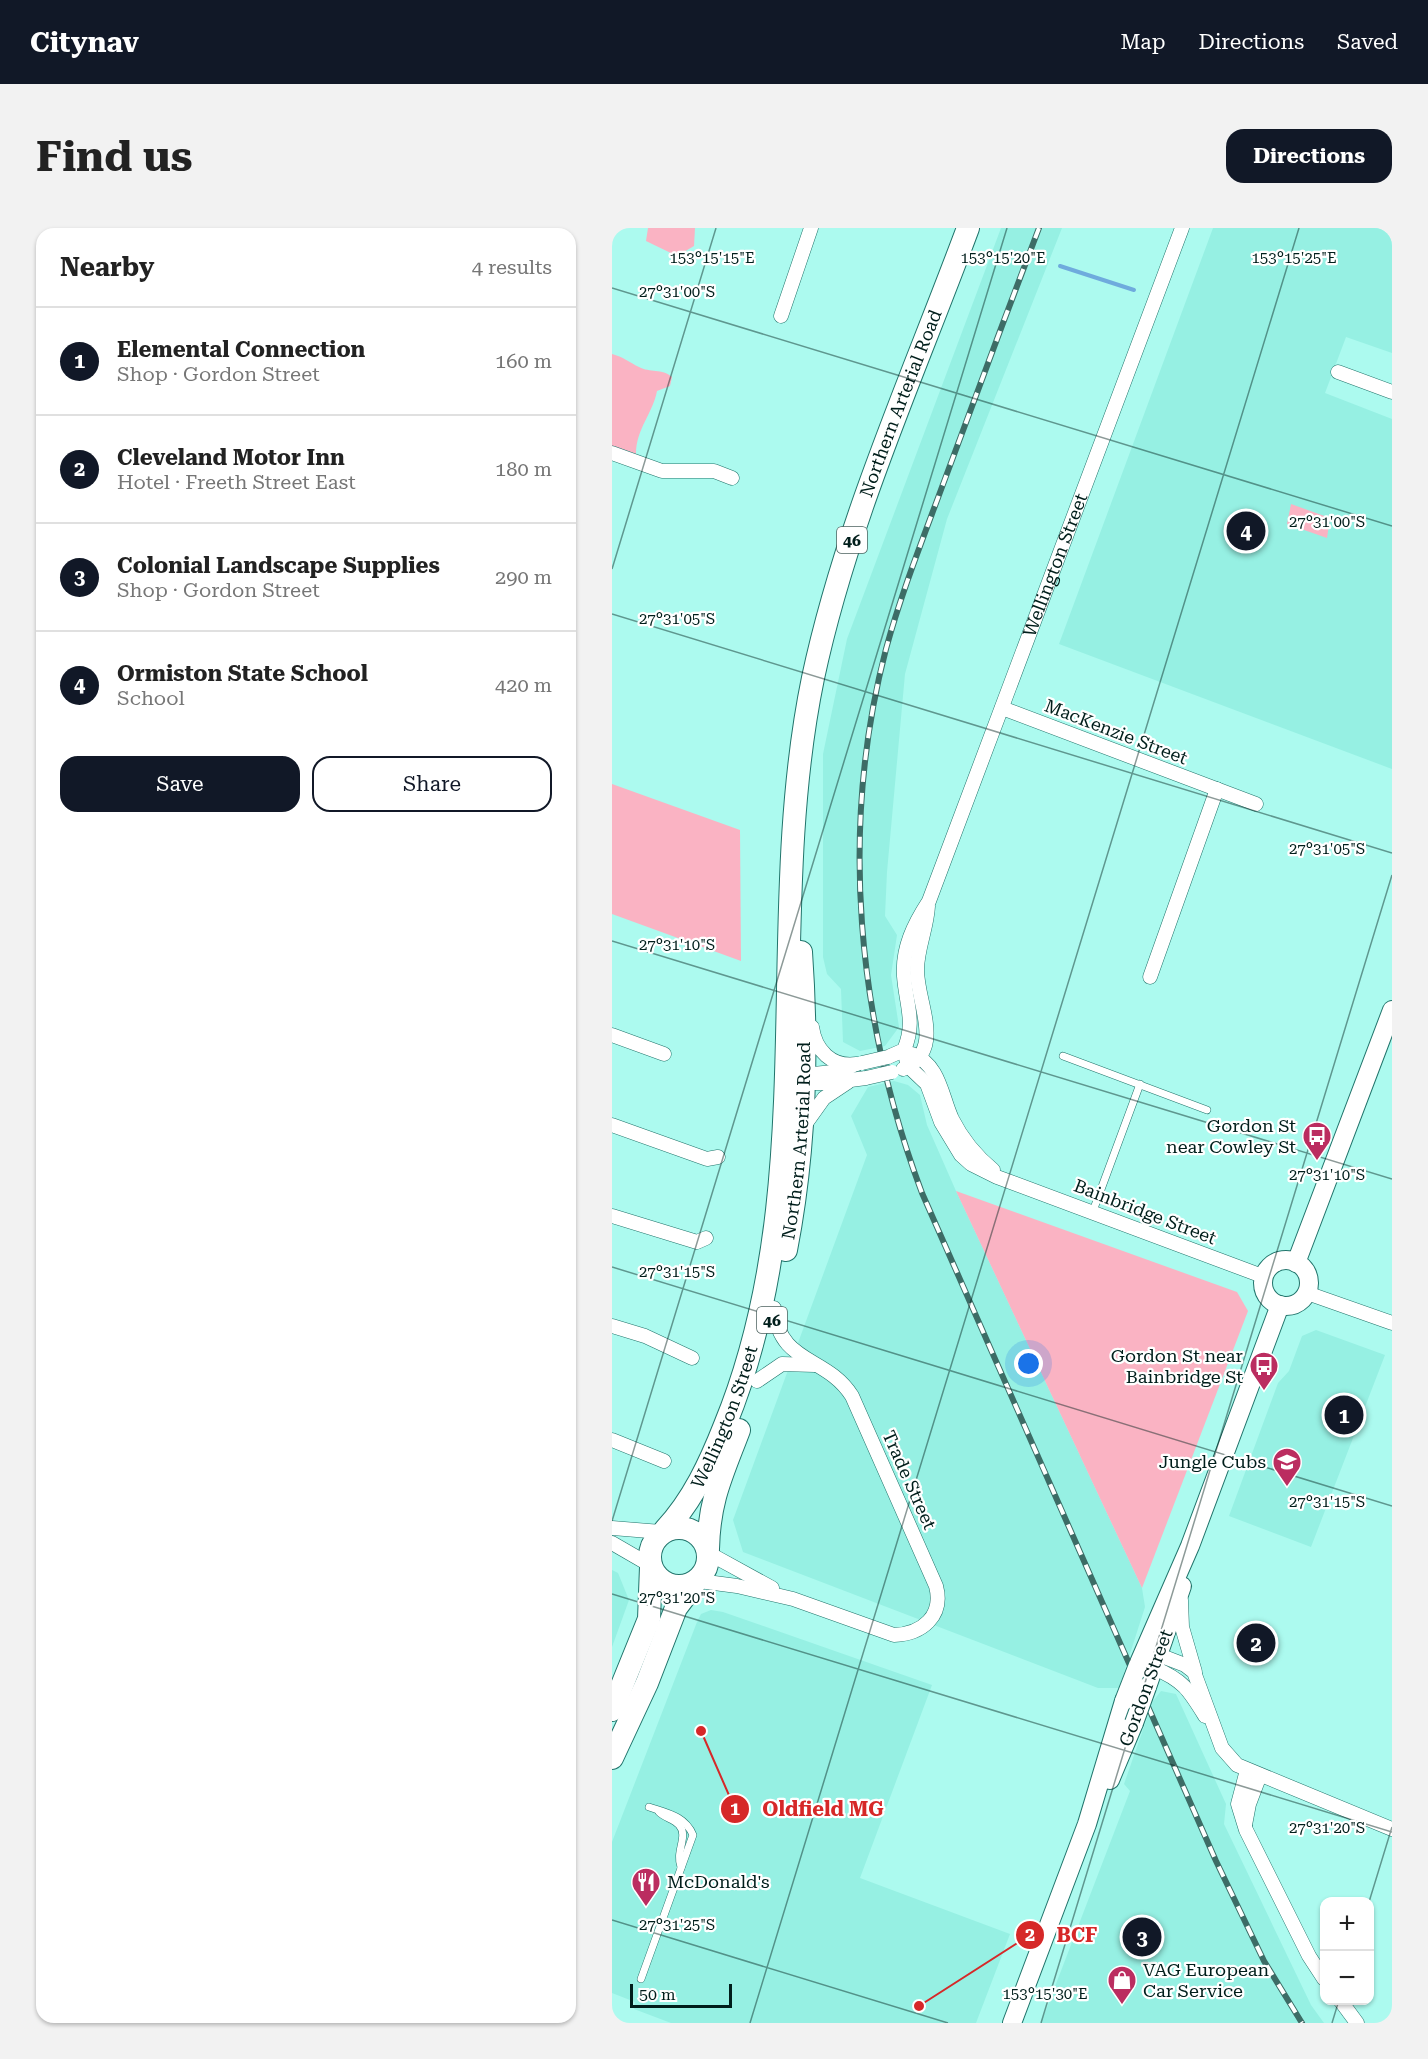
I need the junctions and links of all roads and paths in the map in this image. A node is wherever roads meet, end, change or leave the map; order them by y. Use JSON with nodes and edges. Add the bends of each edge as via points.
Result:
{"nodes":[{"id":1,"x":811,"y":228,"type":"edge"},
{"id":2,"x":968,"y":228,"type":"edge"},
{"id":3,"x":1182,"y":228,"type":"edge"},
{"id":4,"x":781,"y":316,"type":"dead end"},
{"id":5,"x":1338,"y":372,"type":"dead end"},
{"id":6,"x":1392,"y":392,"type":"edge"},
{"id":7,"x":612,"y":453,"type":"edge"},
{"id":8,"x":732,"y":478,"type":"dead end"},
{"id":9,"x":1002,"y":708,"type":"junction"},
{"id":10,"x":1216,"y":789,"type":"junction"},
{"id":11,"x":1256,"y":804,"type":"dead end"},
{"id":12,"x":794,"y":866,"type":"junction"},
{"id":13,"x":929,"y":901,"type":"junction"},
{"id":14,"x":799,"y":920,"type":"junction"},
{"id":15,"x":1150,"y":977,"type":"dead end"},
{"id":16,"x":1392,"y":1010,"type":"edge"},
{"id":17,"x":612,"y":1035,"type":"edge"},
{"id":18,"x":904,"y":1050,"type":"junction"},
{"id":19,"x":664,"y":1054,"type":"dead end"},
{"id":20,"x":919,"y":1056,"type":"junction"},
{"id":21,"x":1063,"y":1056,"type":"dead end"},
{"id":22,"x":859,"y":1063,"type":"junction"},
{"id":23,"x":908,"y":1066,"type":"junction"},
{"id":24,"x":799,"y":1079,"type":"junction"},
{"id":25,"x":848,"y":1082,"type":"junction"},
{"id":26,"x":1140,"y":1084,"type":"junction"},
{"id":27,"x":1207,"y":1110,"type":"dead end"},
{"id":28,"x":612,"y":1125,"type":"edge"},
{"id":29,"x":802,"y":1131,"type":"junction"},
{"id":30,"x":718,"y":1157,"type":"dead end"},
{"id":31,"x":1012,"y":1182,"type":"junction"},
{"id":32,"x":1093,"y":1211,"type":"junction"},
{"id":33,"x":612,"y":1216,"type":"edge"},
{"id":34,"x":706,"y":1238,"type":"dead end"},
{"id":35,"x":1296,"y":1263,"type":"junction"},
{"id":36,"x":1265,"y":1276,"type":"junction"},
{"id":37,"x":1307,"y":1293,"type":"junction"},
{"id":38,"x":1280,"y":1305,"type":"junction"},
{"id":39,"x":774,"y":1308,"type":"junction"},
{"id":40,"x":1392,"y":1323,"type":"edge"},
{"id":41,"x":612,"y":1326,"type":"edge"},
{"id":42,"x":692,"y":1358,"type":"dead end"},
{"id":43,"x":817,"y":1365,"type":"junction"},
{"id":44,"x":757,"y":1381,"type":"junction"},
{"id":45,"x":612,"y":1440,"type":"edge"},
{"id":46,"x":664,"y":1461,"type":"dead end"},
{"id":47,"x":612,"y":1528,"type":"edge"},
{"id":48,"x":663,"y":1531,"type":"junction"},
{"id":49,"x":612,"y":1543,"type":"edge"},
{"id":50,"x":1190,"y":1546,"type":"junction"},
{"id":51,"x":709,"y":1552,"type":"junction"},
{"id":52,"x":650,"y":1566,"type":"junction"},
{"id":53,"x":696,"y":1583,"type":"junction"},
{"id":54,"x":1181,"y":1589,"type":"junction"},
{"id":55,"x":793,"y":1599,"type":"junction"},
{"id":56,"x":1148,"y":1661,"type":"junction"},
{"id":57,"x":1198,"y":1680,"type":"junction"},
{"id":58,"x":612,"y":1710,"type":"edge"},
{"id":59,"x":1210,"y":1722,"type":"junction"},
{"id":60,"x":612,"y":1758,"type":"edge"},
{"id":61,"x":1254,"y":1773,"type":"junction"},
{"id":62,"x":649,"y":1807,"type":"dead end"},
{"id":63,"x":1087,"y":1824,"type":"junction"},
{"id":64,"x":1392,"y":1829,"type":"edge"},
{"id":65,"x":1320,"y":1973,"type":"edge"},
{"id":66,"x":641,"y":1978,"type":"dead end"},
{"id":67,"x":1343,"y":2005,"type":"edge"},
{"id":68,"x":1012,"y":2023,"type":"edge"},
{"id":69,"x":1357,"y":2023,"type":"edge"}],
"edges":[{"from":1,"to":4,"type":"street"},
{"from":2,"to":12,"type":"main road","name":"Northern Arterial Road","number":"46","via":[[837,586],[813,679],[799,779]]},
{"from":3,"to":9,"type":"street","name":"Wellington Street"},
{"from":5,"to":6,"type":"street"},
{"from":7,"to":8,"type":"street","via":[[662,471],[714,471]]},
{"from":9,"to":10,"type":"street","name":"MacKenzie Street"},
{"from":9,"to":13,"type":"street","name":"Wellington Street"},
{"from":10,"to":11,"type":"street","name":"MacKenzie Street"},
{"from":10,"to":15,"type":"street"},
{"from":12,"to":14,"type":"main road","name":"Northern Arterial Road","number":"46"},
{"from":12,"to":24,"type":"main road","name":"Northern Arterial Road","number":"46","via":[[787,952]]},
{"from":13,"to":18,"type":"street","name":"Wellington Street","via":[[913,928],[905,954],[904,974],[912,1022]]},
{"from":13,"to":20,"type":"street","name":"Wellington Street","via":[[917,971],[928,1037]]},
{"from":14,"to":22,"type":"street","via":[[814,1039],[833,1060]]},
{"from":14,"to":24,"type":"main road","name":"Northern Arterial Road","number":"46"},
{"from":16,"to":35,"type":"street"},
{"from":17,"to":19,"type":"street"},
{"from":18,"to":20,"type":"street"},
{"from":18,"to":22,"type":"street","bridge":true},
{"from":18,"to":23,"type":"street"},
{"from":20,"to":23,"type":"street"},
{"from":20,"to":31,"type":"street","name":"Bainbridge Street","via":[[938,1078],[952,1117],[968,1144],[984,1162]]},
{"from":21,"to":26,"type":"lane"},
{"from":22,"to":24,"type":"street"},
{"from":23,"to":25,"type":"street","bridge":true},
{"from":23,"to":31,"type":"street","name":"Bainbridge Street","via":[[927,1084],[941,1122],[961,1155],[979,1169]]},
{"from":24,"to":25,"type":"street"},
{"from":24,"to":29,"type":"main road","name":"Northern Arterial Road","number":"46"},
{"from":24,"to":48,"type":"main road","name":"Wellington Street","number":"46","via":[[783,1150],[754,1347],[705,1470],[685,1507]]},
{"from":25,"to":29,"type":"street","via":[[824,1098]]},
{"from":26,"to":27,"type":"lane"},
{"from":26,"to":32,"type":"lane"},
{"from":28,"to":30,"type":"street","via":[[707,1160]]},
{"from":29,"to":39,"type":"main road","name":"Northern Arterial Road","number":"46"},
{"from":31,"to":32,"type":"street","name":"Bainbridge Street"},
{"from":32,"to":36,"type":"street","name":"Bainbridge Street"},
{"from":33,"to":34,"type":"street","via":[[697,1242]]},
{"from":35,"to":36,"type":"street","via":[[1275,1264]]},
{"from":35,"to":37,"type":"street","via":[[1306,1272]]},
{"from":36,"to":38,"type":"street","via":[[1266,1294]]},
{"from":37,"to":38,"type":"street","via":[[1293,1305]]},
{"from":37,"to":40,"type":"street"},
{"from":38,"to":50,"type":"street","name":"Gordon Street"},
{"from":39,"to":43,"type":"street","name":"Trade Street","via":[[784,1341]]},
{"from":39,"to":44,"type":"main road","name":"Northern Arterial Road","number":"46"},
{"from":41,"to":42,"type":"street"},
{"from":43,"to":44,"type":"street","via":[[782,1364]]},
{"from":43,"to":55,"type":"street","name":"Trade Street","via":[[841,1382],[852,1396],[936,1586],[938,1602],[927,1624],[909,1635],[894,1635]]},
{"from":44,"to":51,"type":"main road","name":"Northern Arterial Road","number":"46","via":[[713,1497]]},
{"from":45,"to":46,"type":"street"},
{"from":47,"to":48,"type":"street"},
{"from":48,"to":51,"type":"main road","via":[[678,1529],[692,1533],[703,1540]]},
{"from":48,"to":52,"type":"main road","number":"46","via":[[650,1547]]},
{"from":49,"to":52,"type":"street"},
{"from":50,"to":54,"type":"street","name":"Gordon Street"},
{"from":50,"to":56,"type":"street","name":"Gordon Street"},
{"from":51,"to":53,"type":"main road","number":"46","via":[[707,1570]]},
{"from":51,"to":55,"type":"street"},
{"from":52,"to":53,"type":"main road","via":[[673,1584]]},
{"from":52,"to":58,"type":"main road","number":"46","via":[[649,1619]]},
{"from":53,"to":55,"type":"street","via":[[737,1586]]},
{"from":53,"to":60,"type":"main road","number":"46","via":[[676,1608]]},
{"from":54,"to":56,"type":"street","name":"Gordon Street"},
{"from":54,"to":57,"type":"street","via":[[1182,1627]]},
{"from":56,"to":57,"type":"street","via":[[1185,1665]]},
{"from":56,"to":59,"type":"street","via":[[1187,1687]]},
{"from":56,"to":63,"type":"street","name":"Gordon Street","bridge":true,"via":[[1124,1701]]},
{"from":56,"to":63,"type":"street","name":"Gordon Street","bridge":true,"via":[[1147,1687],[1134,1723]]},
{"from":57,"to":59,"type":"street"},
{"from":59,"to":61,"type":"street","via":[[1225,1753],[1234,1763]]},
{"from":61,"to":64,"type":"street"},
{"from":61,"to":65,"type":"street","via":[[1238,1804],[1246,1830]]},
{"from":62,"to":66,"type":"lane","via":[[682,1819],[693,1835]]},
{"from":63,"to":68,"type":"street","name":"Gordon Street"},
{"from":67,"to":69,"type":"street"}]}
